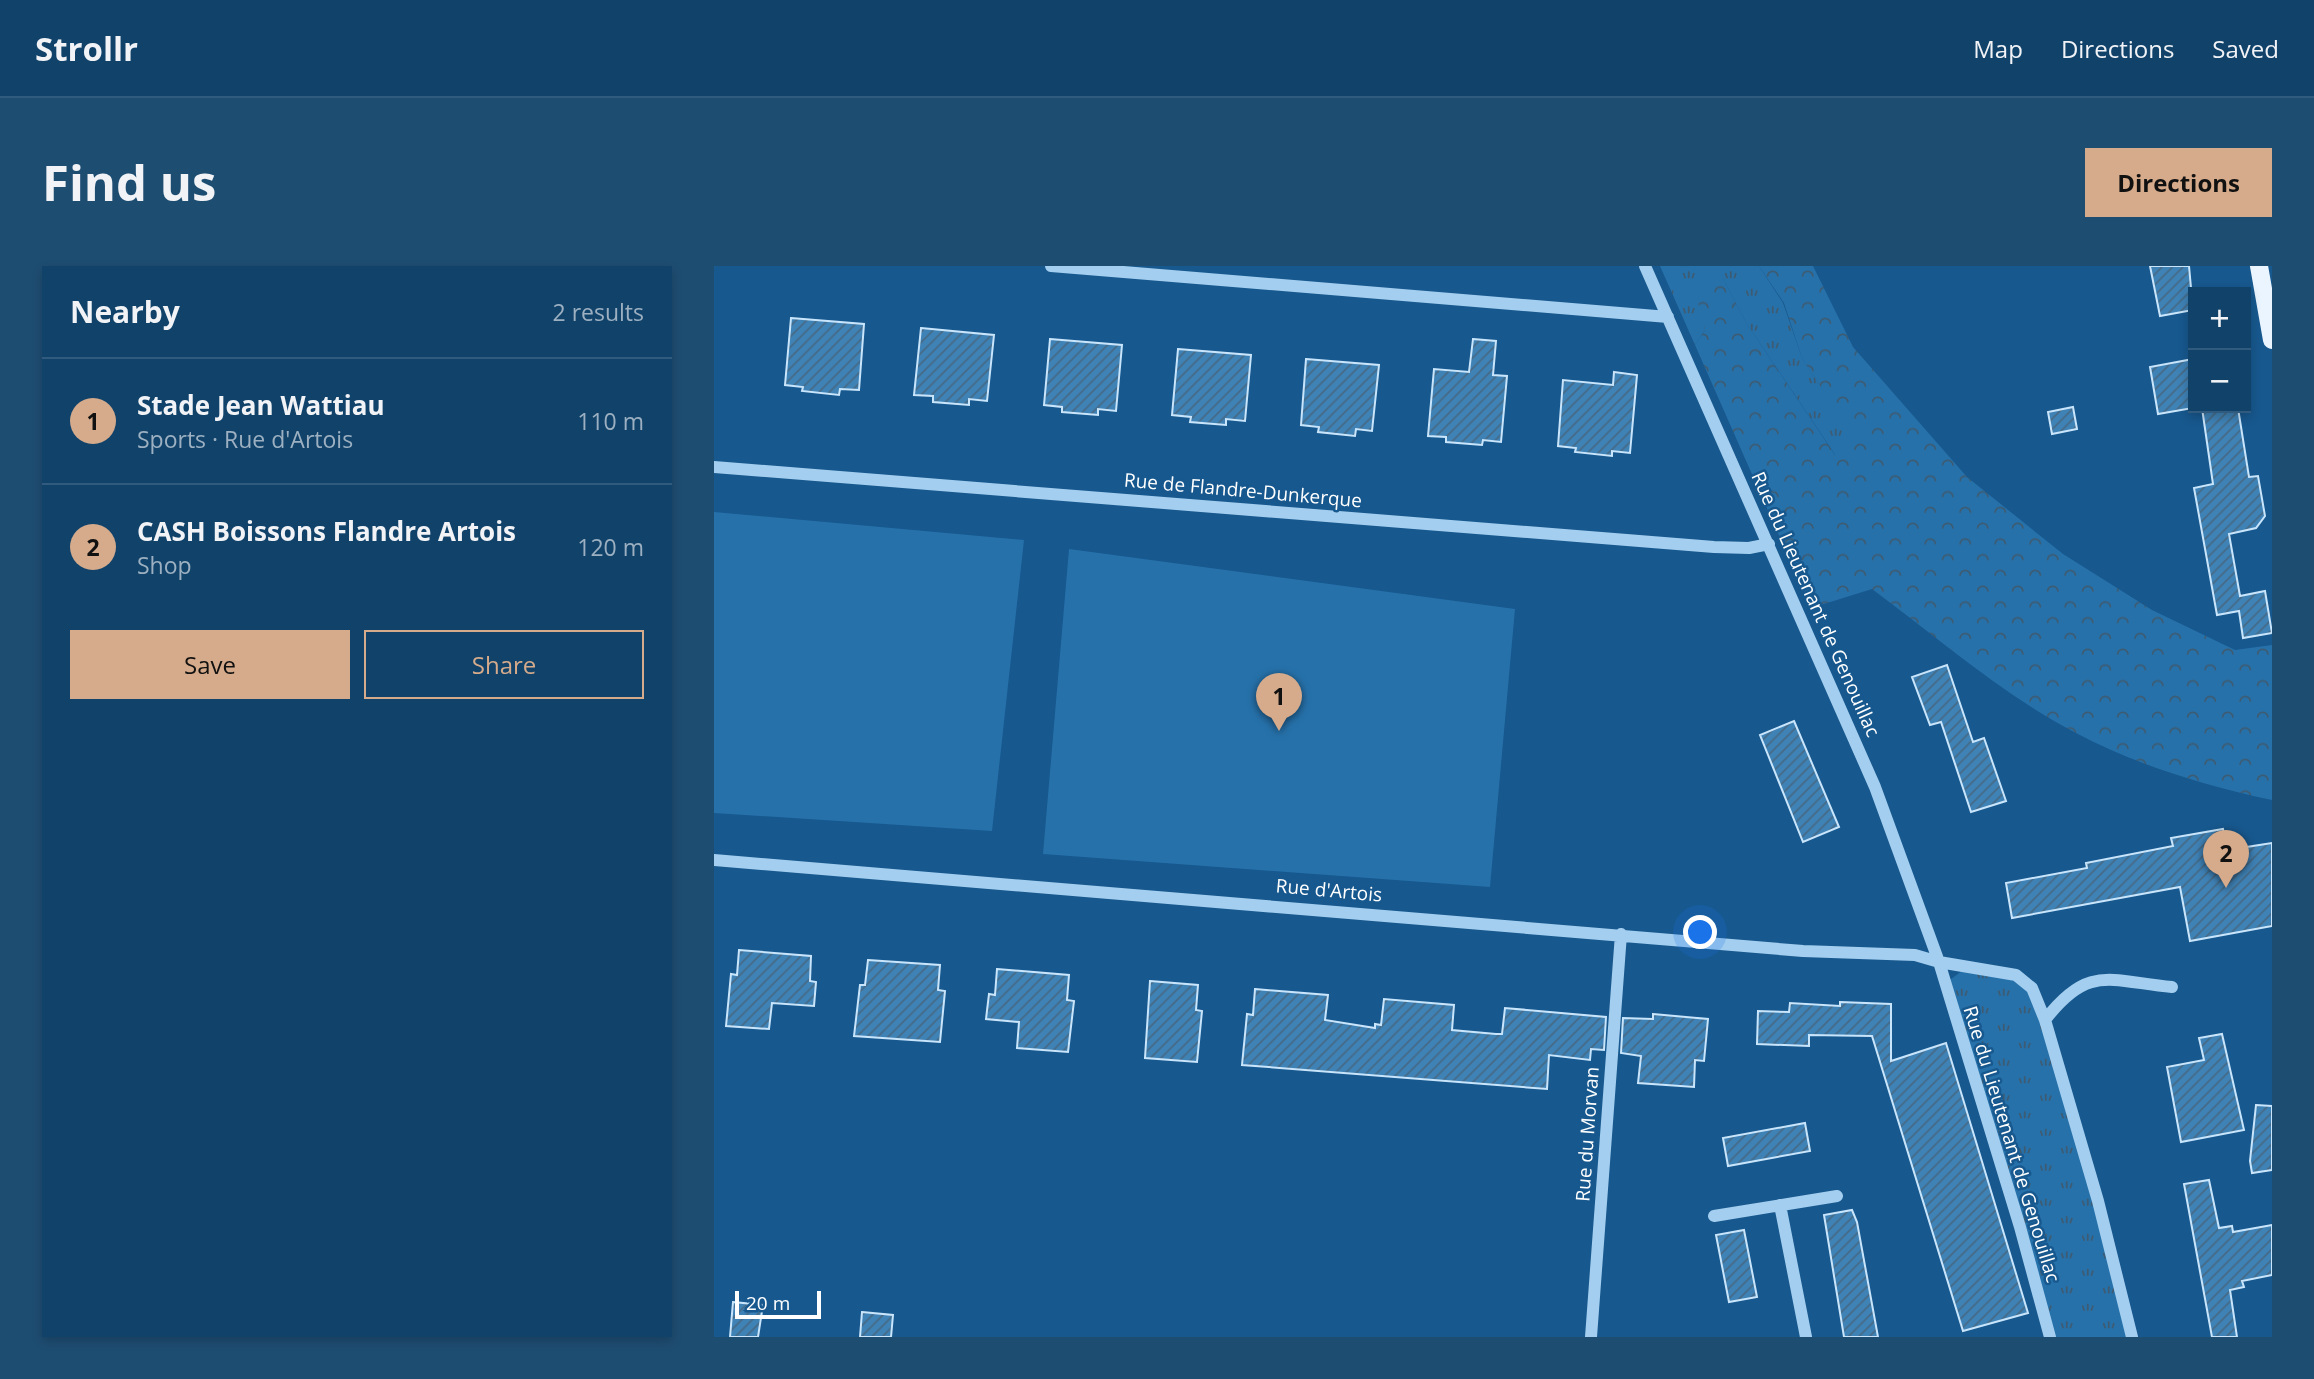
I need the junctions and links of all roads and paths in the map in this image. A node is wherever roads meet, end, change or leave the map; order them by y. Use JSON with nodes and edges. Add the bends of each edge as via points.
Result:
{"nodes":[{"id":1,"x":1051,"y":266,"type":"edge"},
{"id":2,"x":1646,"y":266,"type":"edge"},
{"id":3,"x":2259,"y":266,"type":"edge"},
{"id":4,"x":1668,"y":317,"type":"junction"},
{"id":5,"x":2272,"y":340,"type":"edge"},
{"id":6,"x":714,"y":467,"type":"edge"},
{"id":7,"x":1769,"y":544,"type":"junction"},
{"id":8,"x":714,"y":860,"type":"edge"},
{"id":9,"x":1621,"y":934,"type":"junction"},
{"id":10,"x":1939,"y":962,"type":"junction"},
{"id":11,"x":2172,"y":986,"type":"dead end"},
{"id":12,"x":2045,"y":1020,"type":"junction"},
{"id":13,"x":1836,"y":1196,"type":"dead end"},
{"id":14,"x":1780,"y":1205,"type":"junction"},
{"id":15,"x":1714,"y":1216,"type":"dead end"},
{"id":16,"x":1591,"y":1337,"type":"edge"},
{"id":17,"x":1806,"y":1337,"type":"edge"},
{"id":18,"x":2050,"y":1337,"type":"edge"},
{"id":19,"x":2132,"y":1337,"type":"edge"}],
"edges":[{"from":1,"to":4,"type":"street"},
{"from":2,"to":4,"type":"street","name":"Rue du Lieutenant de Genouillac"},
{"from":3,"to":5,"type":"main road"},
{"from":4,"to":7,"type":"street","name":"Rue du Lieutenant de Genouillac"},
{"from":6,"to":7,"type":"street","name":"Rue de Flandre-Dunkerque","via":[[1714,547]]},
{"from":7,"to":10,"type":"street","name":"Rue du Lieutenant de Genouillac","via":[[1875,787]]},
{"from":8,"to":9,"type":"street","name":"Rue d'Artois"},
{"from":9,"to":10,"type":"street","name":"Rue d'Artois","via":[[1803,951],[1915,955]]},
{"from":9,"to":16,"type":"street","name":"Rue du Morvan"},
{"from":10,"to":12,"type":"street","via":[[2016,975],[2032,988]]},
{"from":10,"to":18,"type":"street","name":"Rue du Lieutenant de Genouillac"},
{"from":11,"to":12,"type":"street","via":[[2095,979],[2067,992]]},
{"from":12,"to":19,"type":"street"},
{"from":13,"to":14,"type":"street"},
{"from":14,"to":15,"type":"street"},
{"from":14,"to":17,"type":"street"}]}
